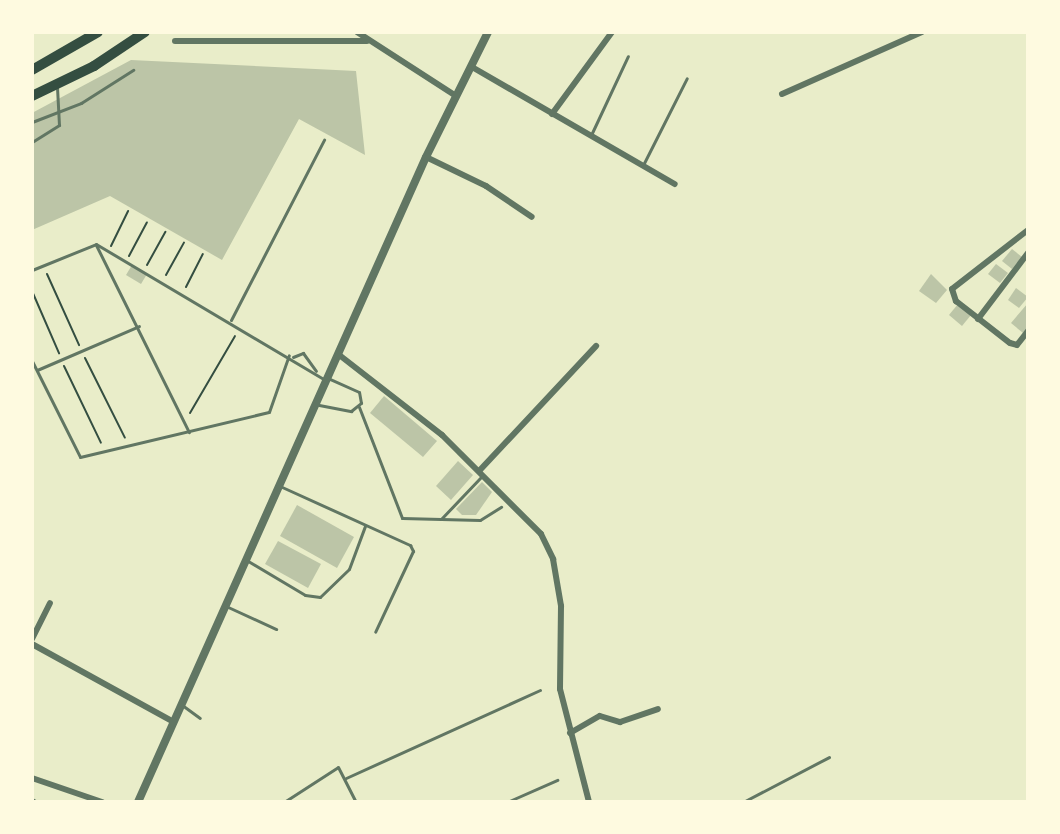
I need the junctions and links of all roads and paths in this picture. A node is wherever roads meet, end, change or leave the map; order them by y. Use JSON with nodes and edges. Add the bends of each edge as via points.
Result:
{"nodes":[{"id":1,"x":98,"y":32,"type":"edge"},
{"id":2,"x":145,"y":32,"type":"edge"},
{"id":3,"x":357,"y":32,"type":"edge"},
{"id":4,"x":488,"y":32,"type":"edge"},
{"id":5,"x":612,"y":32,"type":"edge"},
{"id":6,"x":922,"y":32,"type":"edge"},
{"id":7,"x":175,"y":41,"type":"dead end"},
{"id":8,"x":367,"y":41,"type":"junction"},
{"id":9,"x":628,"y":56,"type":"dead end"},
{"id":10,"x":472,"y":67,"type":"junction"},
{"id":11,"x":32,"y":70,"type":"edge"},
{"id":12,"x":133,"y":70,"type":"dead end"},
{"id":13,"x":687,"y":78,"type":"dead end"},
{"id":14,"x":57,"y":86,"type":"junction"},
{"id":15,"x":782,"y":94,"type":"dead end"},
{"id":16,"x":32,"y":96,"type":"edge"},
{"id":17,"x":456,"y":96,"type":"junction"},
{"id":18,"x":61,"y":111,"type":"junction"},
{"id":19,"x":552,"y":114,"type":"junction"},
{"id":20,"x":32,"y":122,"type":"edge"},
{"id":21,"x":591,"y":135,"type":"junction"},
{"id":22,"x":324,"y":140,"type":"dead end"},
{"id":23,"x":32,"y":142,"type":"edge"},
{"id":24,"x":426,"y":157,"type":"junction"},
{"id":25,"x":643,"y":165,"type":"junction"},
{"id":26,"x":675,"y":184,"type":"dead end"},
{"id":27,"x":128,"y":211,"type":"dead end"},
{"id":28,"x":532,"y":217,"type":"dead end"},
{"id":29,"x":147,"y":222,"type":"dead end"},
{"id":30,"x":1028,"y":230,"type":"edge"},
{"id":31,"x":165,"y":232,"type":"dead end"},
{"id":32,"x":184,"y":243,"type":"dead end"},
{"id":33,"x":96,"y":244,"type":"junction"},
{"id":34,"x":109,"y":251,"type":"junction"},
{"id":35,"x":1028,"y":253,"type":"edge"},
{"id":36,"x":203,"y":254,"type":"dead end"},
{"id":37,"x":126,"y":261,"type":"junction"},
{"id":38,"x":144,"y":269,"type":"junction"},
{"id":39,"x":32,"y":270,"type":"edge"},
{"id":40,"x":163,"y":280,"type":"junction"},
{"id":41,"x":32,"y":291,"type":"edge"},
{"id":42,"x":184,"y":292,"type":"junction"},
{"id":43,"x":978,"y":319,"type":"junction"},
{"id":44,"x":231,"y":320,"type":"junction"},
{"id":45,"x":139,"y":326,"type":"junction"},
{"id":46,"x":1028,"y":331,"type":"edge"},
{"id":47,"x":596,"y":346,"type":"dead end"},
{"id":48,"x":338,"y":354,"type":"junction"},
{"id":49,"x":291,"y":356,"type":"junction"},
{"id":50,"x":61,"y":359,"type":"junction"},
{"id":51,"x":32,"y":361,"type":"edge"},
{"id":52,"x":37,"y":370,"type":"junction"},
{"id":53,"x":316,"y":371,"type":"junction"},
{"id":54,"x":326,"y":379,"type":"junction"},
{"id":55,"x":315,"y":404,"type":"junction"},
{"id":56,"x":359,"y":407,"type":"junction"},
{"id":57,"x":185,"y":421,"type":"junction"},
{"id":58,"x":189,"y":432,"type":"junction"},
{"id":59,"x":105,"y":452,"type":"junction"},
{"id":60,"x":482,"y":472,"type":"junction"},
{"id":61,"x":280,"y":487,"type":"junction"},
{"id":62,"x":501,"y":507,"type":"dead end"},
{"id":63,"x":441,"y":519,"type":"junction"},
{"id":64,"x":365,"y":526,"type":"junction"},
{"id":65,"x":248,"y":561,"type":"junction"},
{"id":66,"x":50,"y":603,"type":"dead end"},
{"id":67,"x":228,"y":607,"type":"junction"},
{"id":68,"x":276,"y":629,"type":"dead end"},
{"id":69,"x":375,"y":632,"type":"dead end"},
{"id":70,"x":32,"y":642,"type":"edge"},
{"id":71,"x":540,"y":690,"type":"dead end"},
{"id":72,"x":182,"y":705,"type":"junction"},
{"id":73,"x":658,"y":709,"type":"dead end"},
{"id":74,"x":200,"y":718,"type":"dead end"},
{"id":75,"x":174,"y":722,"type":"junction"},
{"id":76,"x":570,"y":733,"type":"junction"},
{"id":77,"x":829,"y":757,"type":"dead end"},
{"id":78,"x":32,"y":778,"type":"edge"},
{"id":79,"x":346,"y":778,"type":"junction"},
{"id":80,"x":557,"y":780,"type":"dead end"},
{"id":81,"x":290,"y":797,"type":"junction"},
{"id":82,"x":32,"y":799,"type":"edge"},
{"id":83,"x":37,"y":802,"type":"edge"},
{"id":84,"x":102,"y":802,"type":"edge"},
{"id":85,"x":138,"y":802,"type":"edge"},
{"id":86,"x":284,"y":802,"type":"edge"},
{"id":87,"x":294,"y":802,"type":"edge"},
{"id":88,"x":356,"y":802,"type":"edge"},
{"id":89,"x":507,"y":802,"type":"edge"},
{"id":90,"x":589,"y":802,"type":"edge"},
{"id":91,"x":743,"y":802,"type":"edge"}],
"edges":[{"from":1,"to":11,"type":"highway"},
{"from":2,"to":14,"type":"highway"},
{"from":3,"to":8,"type":"street"},
{"from":4,"to":10,"type":"street"},
{"from":5,"to":19,"type":"street"},
{"from":6,"to":15,"type":"street"},
{"from":7,"to":8,"type":"street"},
{"from":8,"to":17,"type":"street"},
{"from":9,"to":21,"type":"lane"},
{"from":10,"to":17,"type":"street"},
{"from":10,"to":19,"type":"street"},
{"from":12,"to":18,"type":"lane"},
{"from":13,"to":25,"type":"lane"},
{"from":14,"to":16,"type":"highway"},
{"from":14,"to":18,"type":"lane"},
{"from":17,"to":24,"type":"street"},
{"from":18,"to":20,"type":"lane"},
{"from":18,"to":23,"type":"lane","via":[[59,125]]},
{"from":19,"to":21,"type":"street"},
{"from":21,"to":25,"type":"street"},
{"from":22,"to":44,"type":"lane"},
{"from":24,"to":28,"type":"street","via":[[486,186]]},
{"from":24,"to":48,"type":"street"},
{"from":25,"to":26,"type":"street"},
{"from":27,"to":34,"type":"path"},
{"from":29,"to":37,"type":"path"},
{"from":30,"to":43,"type":"street","via":[[952,289],[956,301]]},
{"from":31,"to":38,"type":"path"},
{"from":32,"to":40,"type":"path"},
{"from":33,"to":34,"type":"lane"},
{"from":33,"to":39,"type":"lane"},
{"from":33,"to":45,"type":"lane"},
{"from":34,"to":37,"type":"lane"},
{"from":35,"to":43,"type":"street"},
{"from":36,"to":42,"type":"path"},
{"from":37,"to":38,"type":"lane"},
{"from":38,"to":40,"type":"lane"},
{"from":40,"to":42,"type":"lane"},
{"from":41,"to":50,"type":"path"},
{"from":42,"to":44,"type":"lane"},
{"from":43,"to":46,"type":"street","via":[[1017,345]]},
{"from":44,"to":49,"type":"lane"},
{"from":44,"to":57,"type":"path","via":[[239,330]]},
{"from":45,"to":50,"type":"lane"},
{"from":45,"to":57,"type":"lane"},
{"from":47,"to":60,"type":"street"},
{"from":48,"to":54,"type":"street"},
{"from":48,"to":60,"type":"street"},
{"from":49,"to":53,"type":"lane","via":[[296,366]]},
{"from":49,"to":53,"type":"lane","via":[[303,353]]},
{"from":49,"to":58,"type":"lane","via":[[269,412]]},
{"from":50,"to":52,"type":"lane"},
{"from":50,"to":59,"type":"path"},
{"from":51,"to":52,"type":"lane"},
{"from":52,"to":59,"type":"lane","via":[[80,457]]},
{"from":53,"to":54,"type":"lane"},
{"from":54,"to":55,"type":"street"},
{"from":54,"to":56,"type":"lane","via":[[359,392]]},
{"from":55,"to":56,"type":"lane","via":[[351,411]]},
{"from":55,"to":61,"type":"street"},
{"from":56,"to":63,"type":"lane","via":[[402,518]]},
{"from":57,"to":58,"type":"lane"},
{"from":58,"to":59,"type":"lane"},
{"from":60,"to":63,"type":"lane"},
{"from":60,"to":76,"type":"street","via":[[541,534],[553,559],[561,606],[560,689]]},
{"from":61,"to":64,"type":"lane"},
{"from":61,"to":65,"type":"street"},
{"from":62,"to":63,"type":"lane","via":[[480,520]]},
{"from":64,"to":65,"type":"lane","via":[[349,569],[320,597],[305,595]]},
{"from":64,"to":69,"type":"lane","via":[[403,540],[413,551]]},
{"from":65,"to":67,"type":"street"},
{"from":66,"to":70,"type":"street"},
{"from":67,"to":68,"type":"lane"},
{"from":67,"to":72,"type":"street"},
{"from":70,"to":75,"type":"street"},
{"from":71,"to":79,"type":"lane"},
{"from":72,"to":74,"type":"lane"},
{"from":72,"to":75,"type":"street"},
{"from":73,"to":76,"type":"street","via":[[620,722],[600,716]]},
{"from":75,"to":85,"type":"street"},
{"from":76,"to":90,"type":"street"},
{"from":77,"to":91,"type":"lane"},
{"from":78,"to":84,"type":"street"},
{"from":79,"to":81,"type":"lane","via":[[338,767],[330,769]]},
{"from":79,"to":88,"type":"lane"},
{"from":80,"to":89,"type":"lane"},
{"from":81,"to":86,"type":"lane"},
{"from":81,"to":87,"type":"lane"},
{"from":82,"to":83,"type":"lane"}]}
